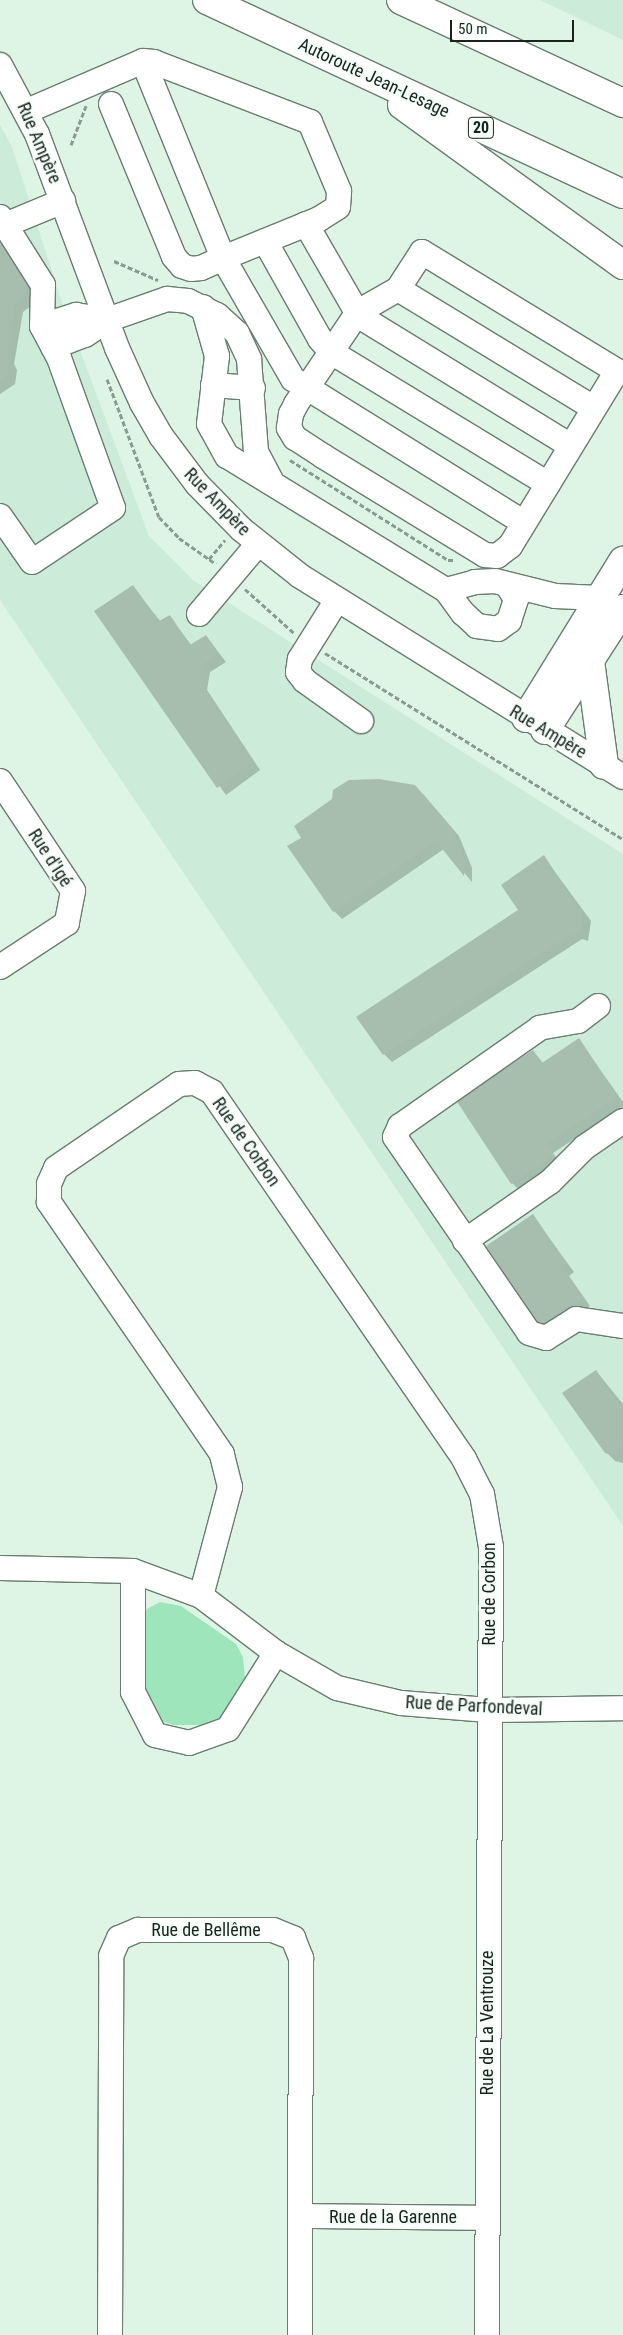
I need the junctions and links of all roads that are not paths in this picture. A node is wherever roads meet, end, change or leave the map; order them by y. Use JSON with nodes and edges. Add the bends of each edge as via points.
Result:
{"nodes":[{"id":1,"x":207,"y":0,"type":"edge"},
{"id":2,"x":401,"y":0,"type":"edge"},
{"id":3,"x":143,"y":61,"type":"junction"},
{"id":4,"x":339,"y":61,"type":"junction"},
{"id":5,"x":0,"y":65,"type":"edge"},
{"id":6,"x":623,"y":103,"type":"edge"},
{"id":7,"x":111,"y":104,"type":"dead end"},
{"id":8,"x":27,"y":111,"type":"junction"},
{"id":9,"x":623,"y":194,"type":"edge"},
{"id":10,"x":63,"y":201,"type":"junction"},
{"id":11,"x":3,"y":221,"type":"edge"},
{"id":12,"x":306,"y":224,"type":"junction"},
{"id":13,"x":265,"y":241,"type":"junction"},
{"id":14,"x":223,"y":258,"type":"junction"},
{"id":15,"x":623,"y":265,"type":"edge"},
{"id":16,"x":398,"y":289,"type":"junction"},
{"id":17,"x":203,"y":307,"type":"junction"},
{"id":18,"x":358,"y":312,"type":"junction"},
{"id":19,"x":107,"y":320,"type":"junction"},
{"id":20,"x":42,"y":326,"type":"junction"},
{"id":21,"x":53,"y":347,"type":"junction"},
{"id":22,"x":331,"y":352,"type":"junction"},
{"id":23,"x":213,"y":385,"type":"junction"},
{"id":24,"x":253,"y":388,"type":"junction"},
{"id":25,"x":306,"y":389,"type":"junction"},
{"id":26,"x":594,"y":408,"type":"junction"},
{"id":27,"x":571,"y":446,"type":"junction"},
{"id":28,"x":272,"y":482,"type":"junction"},
{"id":29,"x":548,"y":484,"type":"junction"},
{"id":30,"x":0,"y":516,"type":"edge"},
{"id":31,"x":524,"y":523,"type":"junction"},
{"id":32,"x":258,"y":544,"type":"junction"},
{"id":33,"x":623,"y":561,"type":"edge"},
{"id":34,"x":508,"y":586,"type":"junction"},
{"id":35,"x":446,"y":590,"type":"junction"},
{"id":36,"x":338,"y":600,"type":"junction"},
{"id":37,"x":611,"y":603,"type":"edge"},
{"id":38,"x":200,"y":614,"type":"dead end"},
{"id":39,"x":590,"y":661,"type":"junction"},
{"id":40,"x":361,"y":721,"type":"dead end"},
{"id":41,"x":536,"y":724,"type":"junction"},
{"id":42,"x":613,"y":771,"type":"edge"},
{"id":43,"x":0,"y":781,"type":"edge"},
{"id":44,"x":0,"y":968,"type":"edge"},
{"id":45,"x":598,"y":1006,"type":"dead end"},
{"id":46,"x":623,"y":1121,"type":"edge"},
{"id":47,"x":465,"y":1241,"type":"junction"},
{"id":48,"x":623,"y":1326,"type":"edge"},
{"id":49,"x":0,"y":1568,"type":"edge"},
{"id":50,"x":133,"y":1571,"type":"junction"},
{"id":51,"x":201,"y":1596,"type":"junction"},
{"id":52,"x":276,"y":1653,"type":"junction"},
{"id":53,"x":623,"y":1708,"type":"edge"},
{"id":54,"x":488,"y":1710,"type":"junction"},
{"id":55,"x":301,"y":2216,"type":"junction"},
{"id":56,"x":486,"y":2218,"type":"junction"},
{"id":57,"x":110,"y":2335,"type":"edge"},
{"id":58,"x":300,"y":2335,"type":"edge"},
{"id":59,"x":487,"y":2335,"type":"edge"}],
"edges":[{"from":1,"to":4,"type":"highway","name":"Autoroute Jean-Lesage","number":"20"},
{"from":2,"to":6,"type":"highway"},
{"from":3,"to":8,"type":"street"},
{"from":3,"to":12,"type":"street","via":[[154,62],[310,122],[341,201],[330,214]]},
{"from":3,"to":14,"type":"street"},
{"from":4,"to":9,"type":"highway","name":"Autoroute Jean-Lesage","number":"20"},
{"from":4,"to":15,"type":"highway","via":[[506,177]]},
{"from":5,"to":8,"type":"street","name":"Rue Ampère"},
{"from":7,"to":14,"type":"street","via":[[177,263],[186,269],[197,269]]},
{"from":8,"to":10,"type":"street","name":"Rue Ampère"},
{"from":10,"to":11,"type":"street"},
{"from":10,"to":19,"type":"street","name":"Rue Ampère"},
{"from":11,"to":20,"type":"street","via":[[43,285]]},
{"from":12,"to":13,"type":"street"},
{"from":12,"to":18,"type":"street"},
{"from":13,"to":14,"type":"street"},
{"from":13,"to":22,"type":"street","via":[[320,339]]},
{"from":14,"to":25,"type":"street","via":[[288,373]]},
{"from":16,"to":18,"type":"street"},
{"from":16,"to":26,"type":"street"},
{"from":16,"to":26,"type":"street","via":[[422,252],[617,371]]},
{"from":17,"to":19,"type":"street","via":[[181,299],[167,299]]},
{"from":17,"to":23,"type":"street","via":[[216,346]]},
{"from":17,"to":24,"type":"street","via":[[229,324],[243,343],[250,359]]},
{"from":18,"to":22,"type":"street"},
{"from":18,"to":27,"type":"street","via":[[373,325]]},
{"from":19,"to":20,"type":"street","via":[[76,315]]},
{"from":19,"to":21,"type":"street","via":[[85,335]]},
{"from":19,"to":32,"type":"street","name":"Rue Ampère","via":[[136,390],[161,436],[210,499]]},
{"from":20,"to":21,"type":"street"},
{"from":21,"to":30,"type":"street","via":[[113,508],[32,562]]},
{"from":22,"to":25,"type":"street"},
{"from":22,"to":29,"type":"street"},
{"from":23,"to":24,"type":"street"},
{"from":23,"to":28,"type":"street","via":[[207,415],[212,434],[238,465]]},
{"from":24,"to":28,"type":"street","via":[[256,452]]},
{"from":25,"to":31,"type":"street"},
{"from":25,"to":31,"type":"street","via":[[290,414],[289,428],[295,438],[323,456],[489,556],[498,556],[507,550]]},
{"from":26,"to":27,"type":"street"},
{"from":27,"to":29,"type":"street"},
{"from":28,"to":35,"type":"street"},
{"from":29,"to":31,"type":"street"},
{"from":32,"to":36,"type":"street","name":"Rue Ampère"},
{"from":32,"to":38,"type":"street"},
{"from":33,"to":37,"type":"highway"},
{"from":34,"to":35,"type":"street","via":[[487,581]]},
{"from":34,"to":35,"type":"street","via":[[516,599],[513,615],[504,626],[491,630],[477,626],[469,619]]},
{"from":34,"to":37,"type":"street"},
{"from":36,"to":40,"type":"street","via":[[300,659],[298,672],[305,681]]},
{"from":36,"to":41,"type":"street","name":"Rue Ampère"},
{"from":37,"to":39,"type":"highway"},
{"from":37,"to":41,"type":"highway"},
{"from":39,"to":41,"type":"highway"},
{"from":39,"to":42,"type":"highway"},
{"from":41,"to":42,"type":"street","name":"Rue Ampère"},
{"from":43,"to":44,"type":"street","name":"Rue d'Igé","via":[[73,891],[67,923]]},
{"from":45,"to":47,"type":"street","via":[[578,1021],[540,1028],[396,1131],[396,1142]]},
{"from":46,"to":47,"type":"street","via":[[586,1147],[550,1182]]},
{"from":47,"to":48,"type":"street","via":[[529,1333],[538,1338],[546,1338],[576,1318]]},
{"from":49,"to":50,"type":"street","name":"Rue de Parfondeval"},
{"from":50,"to":51,"type":"street","name":"Rue de Parfondeval"},
{"from":50,"to":52,"type":"street","via":[[133,1692],[156,1735],[189,1743],[228,1729]]},
{"from":51,"to":52,"type":"street","name":"Rue de Parfondeval"},
{"from":51,"to":54,"type":"street","name":"Rue de Corbon","via":[[230,1487],[222,1454],[50,1202],[49,1184],[56,1168],[178,1084],[195,1083],[212,1092],[464,1459],[482,1494],[491,1547]]},
{"from":52,"to":54,"type":"street","name":"Rue de Parfondeval","via":[[337,1688],[401,1703]]},
{"from":53,"to":54,"type":"street","name":"Rue de Parfondeval"},
{"from":54,"to":56,"type":"street","name":"Rue de La Ventrouze"},
{"from":55,"to":56,"type":"street","name":"Rue de la Garenne"},
{"from":55,"to":57,"type":"street","name":"Rue de Bellême","via":[[301,1958],[293,1938],[273,1930],[138,1930],[119,1938],[111,1956]]},
{"from":55,"to":58,"type":"street","name":"Rue de Bellême"},
{"from":56,"to":59,"type":"street","name":"Rue de La Ventrouze"}]}
